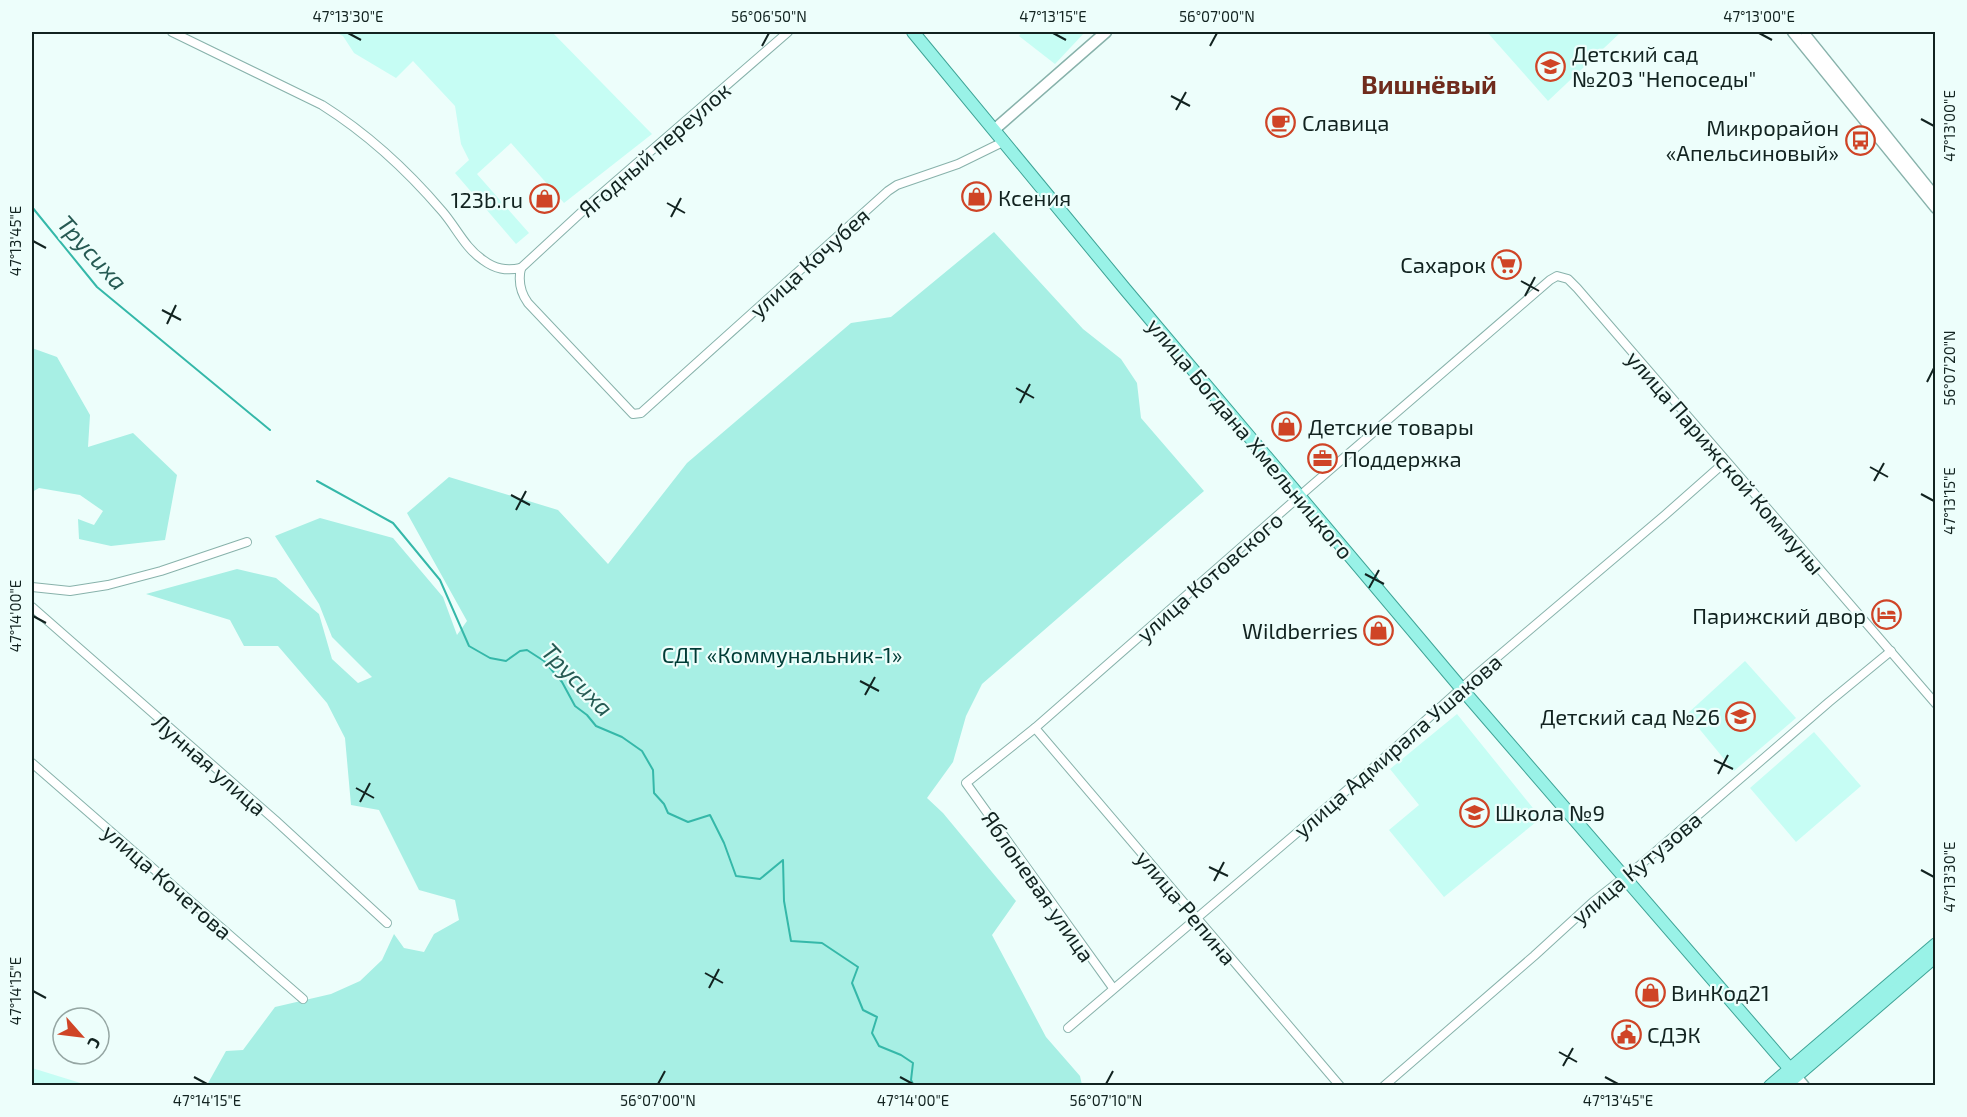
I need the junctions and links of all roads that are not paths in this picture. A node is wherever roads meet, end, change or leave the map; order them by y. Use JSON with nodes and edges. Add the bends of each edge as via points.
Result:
{"nodes":[{"id":1,"x":172,"y":32,"type":"edge"},
{"id":2,"x":788,"y":32,"type":"edge"},
{"id":3,"x":913,"y":32,"type":"edge"},
{"id":4,"x":1106,"y":32,"type":"edge"},
{"id":5,"x":1793,"y":32,"type":"edge"},
{"id":6,"x":1806,"y":35,"type":"edge"},
{"id":7,"x":995,"y":129,"type":"junction"},
{"id":8,"x":1005,"y":141,"type":"junction"},
{"id":9,"x":1935,"y":197,"type":"edge"},
{"id":10,"x":1935,"y":208,"type":"edge"},
{"id":11,"x":521,"y":268,"type":"junction"},
{"id":12,"x":1562,"y":276,"type":"joint"},
{"id":13,"x":1725,"y":462,"type":"junction"},
{"id":14,"x":1300,"y":496,"type":"junction"},
{"id":15,"x":247,"y":542,"type":"dead end"},
{"id":16,"x":32,"y":587,"type":"edge"},
{"id":17,"x":32,"y":607,"type":"edge"},
{"id":18,"x":1891,"y":651,"type":"junction"},
{"id":19,"x":1461,"y":688,"type":"junction"},
{"id":20,"x":1935,"y":704,"type":"edge"},
{"id":21,"x":1035,"y":728,"type":"junction"},
{"id":22,"x":32,"y":763,"type":"edge"},
{"id":23,"x":966,"y":783,"type":"joint"},
{"id":24,"x":1624,"y":878,"type":"junction"},
{"id":25,"x":1197,"y":918,"type":"junction"},
{"id":26,"x":387,"y":923,"type":"dead end"},
{"id":27,"x":1935,"y":944,"type":"edge"},
{"id":28,"x":1935,"y":956,"type":"edge"},
{"id":29,"x":1113,"y":988,"type":"junction"},
{"id":30,"x":303,"y":999,"type":"dead end"},
{"id":31,"x":1068,"y":1028,"type":"dead end"},
{"id":32,"x":1797,"y":1077,"type":"edge"},
{"id":33,"x":1340,"y":1086,"type":"edge"},
{"id":34,"x":1384,"y":1086,"type":"edge"},
{"id":35,"x":1770,"y":1086,"type":"edge"},
{"id":36,"x":1785,"y":1086,"type":"edge"}],
"edges":[{"from":1,"to":11,"type":"street","via":[[337,115],[396,163],[442,211],[473,252],[505,270]]},
{"from":2,"to":11,"type":"street","name":"Ягодный переулок"},
{"from":3,"to":7,"type":"main road","name":"улица Богдана Хмельницкого"},
{"from":4,"to":7,"type":"main road"},
{"from":5,"to":6,"type":"main road"},
{"from":6,"to":9,"type":"main road"},
{"from":6,"to":10,"type":"main road"},
{"from":7,"to":8,"type":"main road","name":"улица Богдана Хмельницкого"},
{"from":8,"to":11,"type":"street","name":"улица Кочубея","via":[[958,164],[888,190],[641,413],[633,414],[528,303],[519,283]]},
{"from":8,"to":14,"type":"main road","name":"улица Богдана Хмельницкого"},
{"from":12,"to":13,"type":"street","name":"улица Парижской Коммуны","via":[[1577,288]]},
{"from":12,"to":14,"type":"street","name":"улица Котовского","via":[[1550,280]]},
{"from":13,"to":18,"type":"street","name":"улица Парижской Коммуны"},
{"from":13,"to":19,"type":"street","name":"улица Адмирала Ушакова"},
{"from":14,"to":19,"type":"main road","name":"улица Богдана Хмельницкого"},
{"from":14,"to":21,"type":"street","name":"улица Котовского"},
{"from":15,"to":16,"type":"street","via":[[108,585],[70,591]]},
{"from":17,"to":26,"type":"street","name":"Лунная улица"},
{"from":18,"to":20,"type":"street","name":"улица Парижской Коммуны"},
{"from":18,"to":24,"type":"street","name":"улица Кутузова"},
{"from":19,"to":24,"type":"main road","name":"улица Богдана Хмельницкого"},
{"from":19,"to":25,"type":"street","name":"улица Адмирала Ушакова","via":[[1374,768]]},
{"from":21,"to":23,"type":"street","name":"улица Котовского"},
{"from":21,"to":25,"type":"street","name":"улица Репина"},
{"from":22,"to":30,"type":"street","name":"улица Кочетова"},
{"from":23,"to":29,"type":"street","name":"Яблоневая улица"},
{"from":24,"to":32,"type":"main road","name":"улица Богдана Хмельницкого"},
{"from":24,"to":34,"type":"street","name":"улица Кутузова"},
{"from":25,"to":29,"type":"street","name":"улица Адмирала Ушакова"},
{"from":25,"to":33,"type":"street","name":"улица Репина"},
{"from":27,"to":32,"type":"main road"},
{"from":28,"to":32,"type":"main road"},
{"from":29,"to":31,"type":"street","name":"улица Адмирала Ушакова"},
{"from":32,"to":35,"type":"main road"},
{"from":32,"to":36,"type":"main road"}]}
